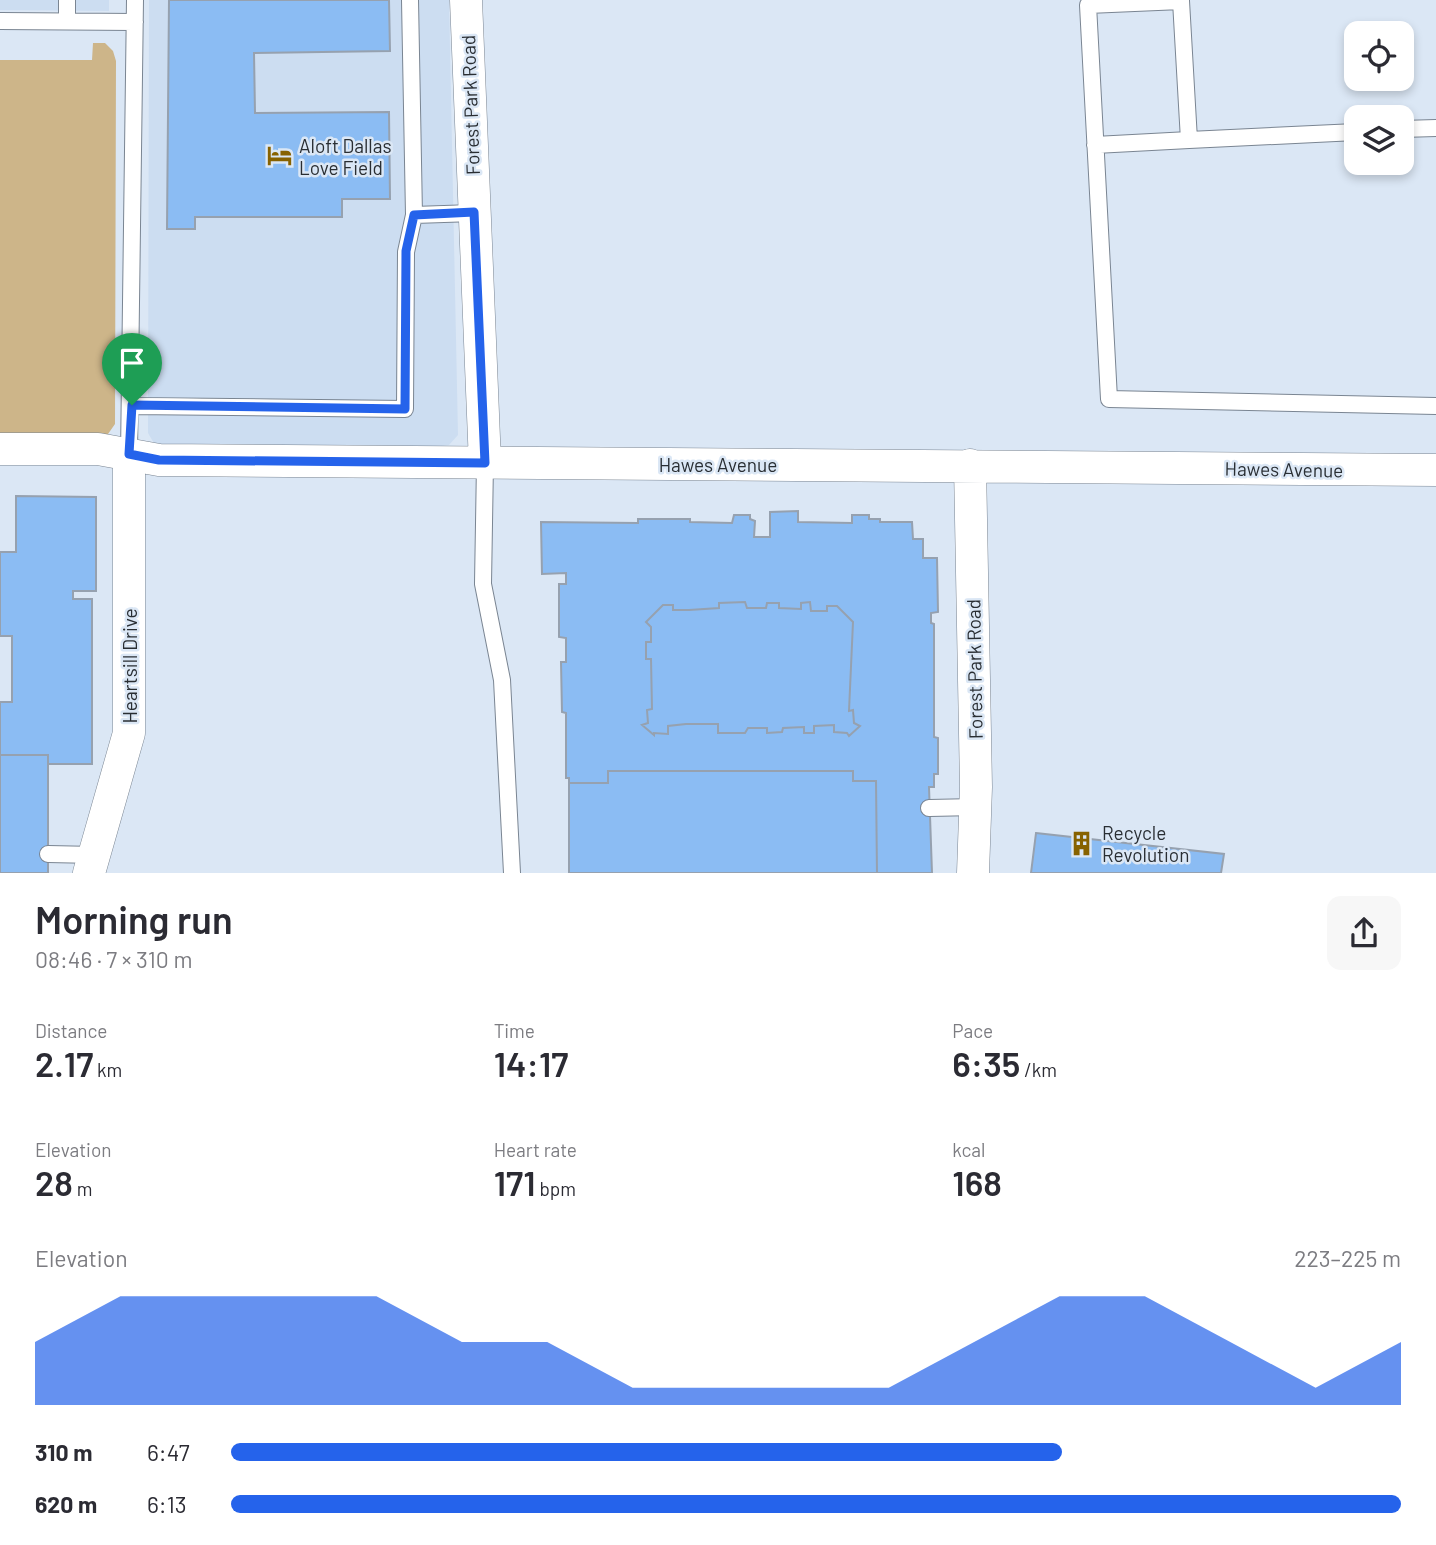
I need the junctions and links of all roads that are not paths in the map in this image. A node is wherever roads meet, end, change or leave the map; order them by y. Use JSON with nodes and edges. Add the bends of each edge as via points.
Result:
{"nodes":[{"id":1,"x":67,"y":0,"type":"edge"},
{"id":2,"x":135,"y":0,"type":"edge"},
{"id":3,"x":410,"y":0,"type":"edge"},
{"id":4,"x":466,"y":0,"type":"edge"},
{"id":5,"x":66,"y":20,"type":"junction"},
{"id":6,"x":0,"y":21,"type":"edge"},
{"id":7,"x":135,"y":22,"type":"junction"},
{"id":8,"x":1436,"y":128,"type":"edge"},
{"id":9,"x":1414,"y":129,"type":"edge"},
{"id":10,"x":1344,"y":133,"type":"edge"},
{"id":11,"x":1189,"y":140,"type":"junction"},
{"id":12,"x":1096,"y":145,"type":"junction"},
{"id":13,"x":474,"y":212,"type":"junction"},
{"id":14,"x":414,"y":215,"type":"junction"},
{"id":15,"x":132,"y":405,"type":"junction"},
{"id":16,"x":1436,"y":406,"type":"edge"},
{"id":17,"x":0,"y":449,"type":"edge"},
{"id":18,"x":129,"y":454,"type":"junction"},
{"id":19,"x":485,"y":463,"type":"junction"},
{"id":20,"x":970,"y":465,"type":"junction"},
{"id":21,"x":1436,"y":470,"type":"edge"},
{"id":22,"x":976,"y":807,"type":"junction"},
{"id":23,"x":929,"y":808,"type":"dead end"},
{"id":24,"x":48,"y":853,"type":"dead end"},
{"id":25,"x":92,"y":864,"type":"edge"},
{"id":26,"x":512,"y":873,"type":"edge"},
{"id":27,"x":973,"y":873,"type":"edge"}],
"edges":[{"from":1,"to":5,"type":"lane"},
{"from":2,"to":7,"type":"lane"},
{"from":3,"to":14,"type":"lane"},
{"from":4,"to":13,"type":"street","name":"Forest Park Road"},
{"from":5,"to":6,"type":"lane"},
{"from":5,"to":7,"type":"lane"},
{"from":7,"to":15,"type":"lane"},
{"from":8,"to":9,"type":"lane"},
{"from":10,"to":11,"type":"lane"},
{"from":11,"to":12,"type":"lane"},
{"from":11,"to":12,"type":"lane","via":[[1181,1],[1088,5]]},
{"from":12,"to":16,"type":"lane","via":[[1109,399]]},
{"from":13,"to":14,"type":"lane"},
{"from":13,"to":19,"type":"street","name":"Forest Park Road"},
{"from":14,"to":15,"type":"lane","via":[[406,251],[405,409]]},
{"from":15,"to":18,"type":"lane"},
{"from":17,"to":18,"type":"street","name":"Hawes Avenue","via":[[98,449]]},
{"from":18,"to":19,"type":"street","name":"Hawes Avenue","via":[[159,460]]},
{"from":18,"to":25,"type":"street","name":"Heartsill Drive","via":[[129,733]]},
{"from":19,"to":20,"type":"street","name":"Hawes Avenue"},
{"from":19,"to":26,"type":"lane","via":[[483,584],[502,680]]},
{"from":20,"to":21,"type":"street","name":"Hawes Avenue"},
{"from":20,"to":22,"type":"street","name":"Forest Park Road"},
{"from":22,"to":23,"type":"lane"},
{"from":22,"to":27,"type":"street","name":"Forest Park Road"},
{"from":24,"to":25,"type":"lane"}]}
